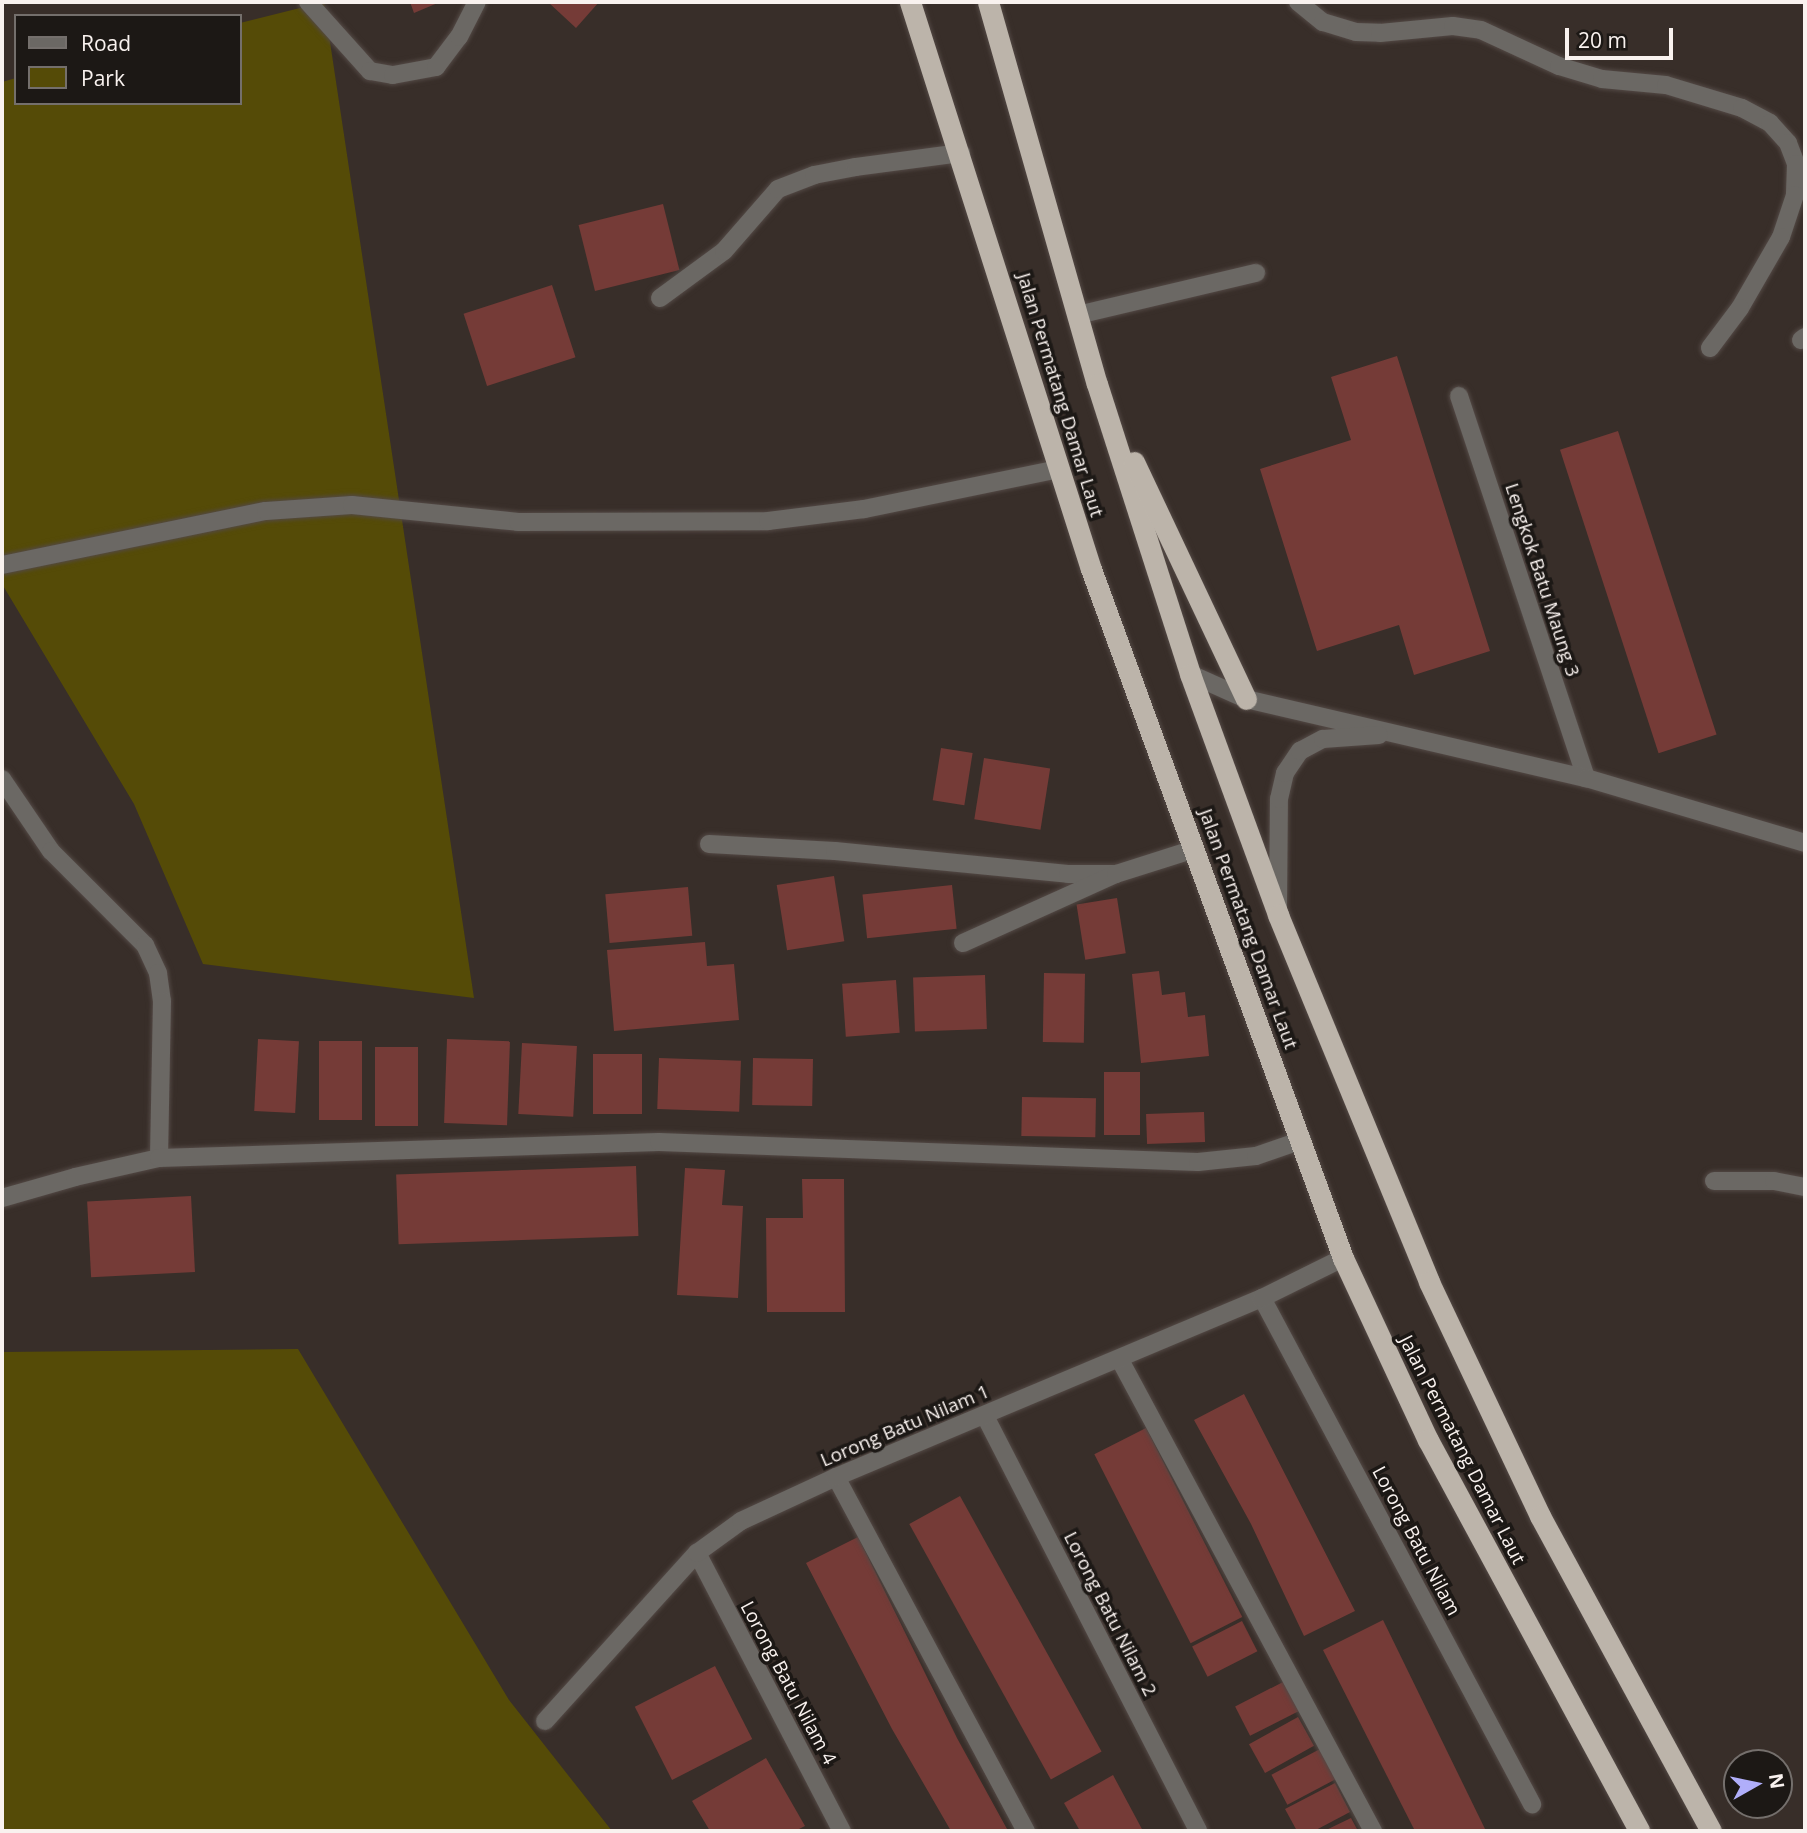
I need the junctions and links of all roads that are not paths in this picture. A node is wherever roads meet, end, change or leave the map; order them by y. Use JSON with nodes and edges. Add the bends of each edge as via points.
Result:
{"nodes":[{"id":1,"x":308,"y":2,"type":"edge"},
{"id":2,"x":477,"y":2,"type":"edge"},
{"id":3,"x":910,"y":2,"type":"edge"},
{"id":4,"x":988,"y":2,"type":"edge"},
{"id":5,"x":1298,"y":2,"type":"edge"},
{"id":6,"x":961,"y":152,"type":"junction"},
{"id":7,"x":1256,"y":274,"type":"dead end"},
{"id":8,"x":660,"y":298,"type":"dead end"},
{"id":9,"x":1078,"y":314,"type":"junction"},
{"id":10,"x":1710,"y":348,"type":"dead end"},
{"id":11,"x":1097,"y":384,"type":"junction"},
{"id":12,"x":1459,"y":396,"type":"dead end"},
{"id":13,"x":1059,"y":469,"type":"junction"},
{"id":14,"x":2,"y":565,"type":"edge"},
{"id":15,"x":1190,"y":674,"type":"junction"},
{"id":16,"x":1246,"y":699,"type":"junction"},
{"id":17,"x":1400,"y":734,"type":"junction"},
{"id":18,"x":1586,"y":778,"type":"junction"},
{"id":19,"x":2,"y":779,"type":"edge"},
{"id":20,"x":1805,"y":843,"type":"edge"},
{"id":21,"x":709,"y":844,"type":"dead end"},
{"id":22,"x":1195,"y":849,"type":"junction"},
{"id":23,"x":1116,"y":874,"type":"junction"},
{"id":24,"x":1278,"y":915,"type":"junction"},
{"id":25,"x":963,"y":943,"type":"dead end"},
{"id":26,"x":1302,"y":1140,"type":"junction"},
{"id":27,"x":159,"y":1158,"type":"junction"},
{"id":28,"x":1714,"y":1181,"type":"dead end"},
{"id":29,"x":1805,"y":1187,"type":"edge"},
{"id":30,"x":2,"y":1198,"type":"edge"},
{"id":31,"x":1343,"y":1258,"type":"junction"},
{"id":32,"x":1262,"y":1298,"type":"junction"},
{"id":33,"x":1120,"y":1360,"type":"junction"},
{"id":34,"x":985,"y":1416,"type":"junction"},
{"id":35,"x":836,"y":1477,"type":"junction"},
{"id":36,"x":697,"y":1553,"type":"junction"},
{"id":37,"x":545,"y":1721,"type":"dead end"},
{"id":38,"x":1532,"y":1804,"type":"dead end"},
{"id":39,"x":842,"y":1831,"type":"edge"},
{"id":40,"x":1026,"y":1831,"type":"edge"},
{"id":41,"x":1198,"y":1831,"type":"edge"},
{"id":42,"x":1373,"y":1831,"type":"edge"},
{"id":43,"x":1639,"y":1831,"type":"edge"},
{"id":44,"x":1711,"y":1831,"type":"edge"}],
"edges":[{"from":1,"to":2,"type":"street","via":[[370,71],[393,75],[436,67]]},
{"from":3,"to":6,"type":"highway","name":"Jalan Permatang Damar Laut"},
{"from":4,"to":9,"type":"highway","name":"Jalan Permatang Damar Laut"},
{"from":5,"to":10,"type":"street","via":[[1323,22],[1356,32],[1453,26],[1481,30],[1559,66],[1602,79],[1666,85],[1742,108],[1770,123],[1788,143],[1796,164],[1795,195],[1781,237],[1741,307]]},
{"from":6,"to":8,"type":"street","via":[[835,171],[778,189],[724,250]]},
{"from":6,"to":13,"type":"highway","name":"Jalan Permatang Damar Laut"},
{"from":7,"to":9,"type":"street"},
{"from":9,"to":11,"type":"highway","name":"Jalan Permatang Damar Laut"},
{"from":11,"to":15,"type":"highway","name":"Jalan Permatang Damar Laut"},
{"from":11,"to":16,"type":"highway"},
{"from":12,"to":18,"type":"street","name":"Lengkok Batu Maung 3"},
{"from":13,"to":14,"type":"street","via":[[864,509],[768,521],[518,522],[352,505],[266,511]]},
{"from":13,"to":22,"type":"highway","name":"Jalan Permatang Damar Laut","via":[[1091,569]]},
{"from":15,"to":16,"type":"street"},
{"from":15,"to":24,"type":"highway","name":"Jalan Permatang Damar Laut"},
{"from":16,"to":17,"type":"street"},
{"from":17,"to":18,"type":"street"},
{"from":17,"to":24,"type":"street","via":[[1323,738],[1300,751],[1285,773],[1279,799]]},
{"from":18,"to":20,"type":"street"},
{"from":19,"to":27,"type":"street","via":[[51,851],[145,945],[158,973],[162,1001]]},
{"from":21,"to":23,"type":"street","via":[[835,851],[1068,874]]},
{"from":22,"to":23,"type":"street"},
{"from":22,"to":26,"type":"highway","name":"Jalan Permatang Damar Laut"},
{"from":23,"to":25,"type":"street"},
{"from":24,"to":44,"type":"highway","name":"Jalan Permatang Damar Laut","via":[[1429,1282],[1540,1516]]},
{"from":26,"to":27,"type":"street","via":[[1256,1156],[1198,1162],[659,1142]]},
{"from":26,"to":31,"type":"highway","name":"Jalan Permatang Damar Laut"},
{"from":27,"to":30,"type":"street"},
{"from":28,"to":29,"type":"street","via":[[1774,1181]]},
{"from":31,"to":32,"type":"street","name":"Lorong Batu Nilam 1"},
{"from":31,"to":43,"type":"highway","name":"Jalan Permatang Damar Laut","via":[[1428,1440]]},
{"from":32,"to":33,"type":"street","name":"Lorong Batu Nilam 1"},
{"from":32,"to":38,"type":"street","name":"Lorong Batu Nilam"},
{"from":33,"to":34,"type":"street","name":"Lorong Batu Nilam 1"},
{"from":33,"to":42,"type":"street"},
{"from":34,"to":35,"type":"street","name":"Lorong Batu Nilam 1"},
{"from":34,"to":41,"type":"street","name":"Lorong Batu Nilam 2"},
{"from":35,"to":36,"type":"street","name":"Lorong Batu Nilam 1","via":[[741,1521]]},
{"from":35,"to":40,"type":"street"},
{"from":36,"to":37,"type":"street","name":"Lorong Batu Nilam 1"},
{"from":36,"to":39,"type":"street","name":"Lorong Batu Nilam 4"}]}
